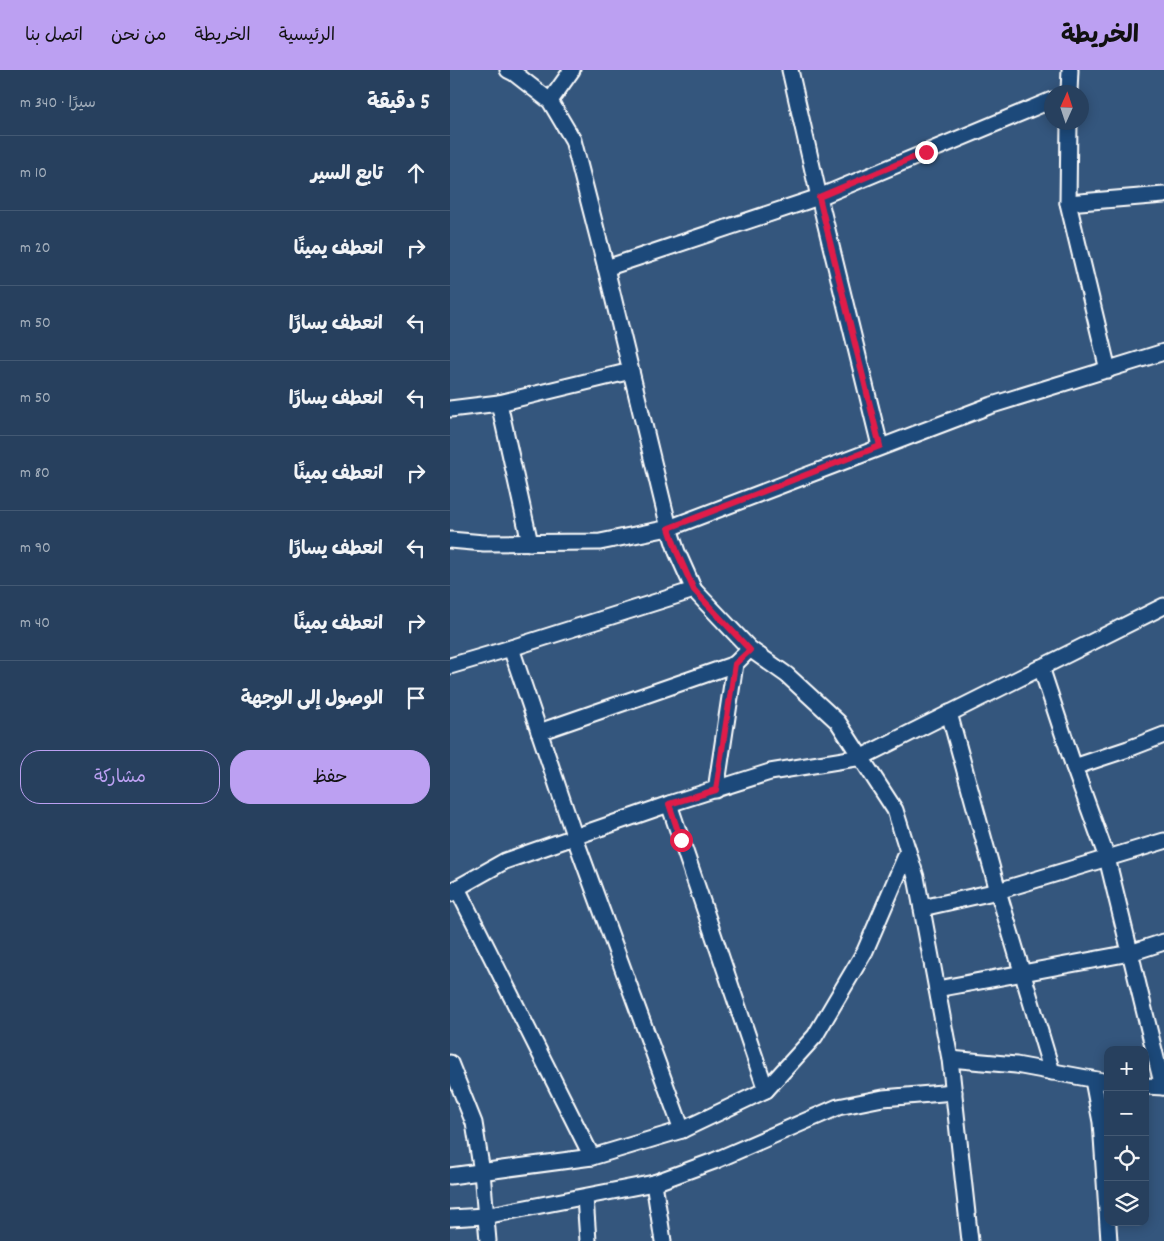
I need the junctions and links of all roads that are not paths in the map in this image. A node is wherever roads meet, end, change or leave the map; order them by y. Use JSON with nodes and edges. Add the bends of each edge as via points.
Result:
{"nodes":[{"id":1,"x":508,"y":70,"type":"edge"},
{"id":2,"x":572,"y":70,"type":"edge"},
{"id":3,"x":790,"y":70,"type":"edge"},
{"id":4,"x":1070,"y":70,"type":"edge"},
{"id":5,"x":1069,"y":85,"type":"edge"},
{"id":6,"x":550,"y":101,"type":"junction"},
{"id":7,"x":1044,"y":103,"type":"edge"},
{"id":8,"x":1069,"y":130,"type":"edge"},
{"id":9,"x":1164,"y":195,"type":"edge"},
{"id":10,"x":819,"y":197,"type":"junction"},
{"id":11,"x":1068,"y":203,"type":"junction"},
{"id":12,"x":606,"y":268,"type":"junction"},
{"id":13,"x":1164,"y":352,"type":"edge"},
{"id":14,"x":1108,"y":370,"type":"junction"},
{"id":15,"x":631,"y":372,"type":"junction"},
{"id":16,"x":499,"y":403,"type":"junction"},
{"id":17,"x":450,"y":409,"type":"edge"},
{"id":18,"x":880,"y":446,"type":"junction"},
{"id":19,"x":669,"y":528,"type":"junction"},
{"id":20,"x":450,"y":540,"type":"edge"},
{"id":21,"x":530,"y":542,"type":"junction"},
{"id":22,"x":694,"y":590,"type":"junction"},
{"id":23,"x":1164,"y":606,"type":"edge"},
{"id":24,"x":510,"y":648,"type":"junction"},
{"id":25,"x":750,"y":650,"type":"junction"},
{"id":26,"x":735,"y":664,"type":"junction"},
{"id":27,"x":450,"y":666,"type":"edge"},
{"id":28,"x":1041,"y":667,"type":"junction"},
{"id":29,"x":949,"y":713,"type":"junction"},
{"id":30,"x":539,"y":732,"type":"junction"},
{"id":31,"x":1164,"y":735,"type":"edge"},
{"id":32,"x":862,"y":757,"type":"junction"},
{"id":33,"x":1074,"y":767,"type":"junction"},
{"id":34,"x":716,"y":790,"type":"junction"},
{"id":35,"x":669,"y":804,"type":"junction"},
{"id":36,"x":575,"y":838,"type":"junction"},
{"id":37,"x":1164,"y":842,"type":"edge"},
{"id":38,"x":908,"y":851,"type":"junction"},
{"id":39,"x":1107,"y":858,"type":"junction"},
{"id":40,"x":454,"y":891,"type":"edge"},
{"id":41,"x":998,"y":891,"type":"junction"},
{"id":42,"x":922,"y":908,"type":"junction"},
{"id":43,"x":1164,"y":942,"type":"edge"},
{"id":44,"x":1130,"y":953,"type":"junction"},
{"id":45,"x":1022,"y":972,"type":"junction"},
{"id":46,"x":937,"y":989,"type":"junction"},
{"id":47,"x":950,"y":1059,"type":"junction"},
{"id":48,"x":450,"y":1063,"type":"edge"},
{"id":49,"x":1052,"y":1072,"type":"junction"},
{"id":50,"x":1100,"y":1081,"type":"edge"},
{"id":51,"x":1149,"y":1086,"type":"edge"},
{"id":52,"x":1163,"y":1087,"type":"edge"},
{"id":53,"x":766,"y":1090,"type":"junction"},
{"id":54,"x":954,"y":1092,"type":"junction"},
{"id":55,"x":682,"y":1130,"type":"junction"},
{"id":56,"x":592,"y":1157,"type":"junction"},
{"id":57,"x":482,"y":1172,"type":"junction"},
{"id":58,"x":450,"y":1176,"type":"edge"},
{"id":59,"x":654,"y":1183,"type":"junction"},
{"id":60,"x":585,"y":1198,"type":"junction"},
{"id":61,"x":485,"y":1216,"type":"junction"},
{"id":62,"x":450,"y":1218,"type":"edge"},
{"id":63,"x":488,"y":1241,"type":"edge"},
{"id":64,"x":588,"y":1241,"type":"edge"},
{"id":65,"x":663,"y":1241,"type":"edge"},
{"id":66,"x":970,"y":1241,"type":"edge"},
{"id":67,"x":1109,"y":1241,"type":"edge"}],
"edges":[{"from":1,"to":6,"type":"street"},
{"from":2,"to":6,"type":"street"},
{"from":3,"to":10,"type":"street"},
{"from":4,"to":5,"type":"street"},
{"from":6,"to":12,"type":"street","via":[[573,140]]},
{"from":7,"to":10,"type":"street"},
{"from":8,"to":11,"type":"street"},
{"from":9,"to":11,"type":"street"},
{"from":10,"to":12,"type":"street"},
{"from":10,"to":18,"type":"street"},
{"from":11,"to":14,"type":"street"},
{"from":12,"to":15,"type":"street"},
{"from":13,"to":14,"type":"street"},
{"from":14,"to":18,"type":"street","via":[[989,406]]},
{"from":15,"to":16,"type":"street"},
{"from":15,"to":19,"type":"street"},
{"from":16,"to":17,"type":"street"},
{"from":16,"to":21,"type":"street"},
{"from":18,"to":19,"type":"street"},
{"from":19,"to":21,"type":"street","via":[[600,542]]},
{"from":19,"to":22,"type":"street"},
{"from":20,"to":21,"type":"street"},
{"from":22,"to":24,"type":"street"},
{"from":22,"to":25,"type":"street"},
{"from":23,"to":28,"type":"street"},
{"from":24,"to":27,"type":"street"},
{"from":24,"to":30,"type":"street"},
{"from":25,"to":26,"type":"street"},
{"from":25,"to":32,"type":"street","via":[[787,675],[838,722]]},
{"from":26,"to":30,"type":"street"},
{"from":26,"to":34,"type":"street"},
{"from":28,"to":29,"type":"street"},
{"from":28,"to":33,"type":"street"},
{"from":29,"to":32,"type":"street"},
{"from":29,"to":41,"type":"street"},
{"from":30,"to":36,"type":"street"},
{"from":31,"to":33,"type":"street"},
{"from":32,"to":34,"type":"street","via":[[770,772]]},
{"from":32,"to":38,"type":"street","via":[[894,810]]},
{"from":33,"to":39,"type":"street"},
{"from":34,"to":35,"type":"street"},
{"from":35,"to":36,"type":"street"},
{"from":35,"to":53,"type":"street"},
{"from":36,"to":40,"type":"street","via":[[505,861]]},
{"from":36,"to":55,"type":"street"},
{"from":37,"to":39,"type":"street"},
{"from":38,"to":42,"type":"street"},
{"from":38,"to":53,"type":"street","via":[[865,952],[815,1036]]},
{"from":39,"to":41,"type":"street"},
{"from":39,"to":44,"type":"street"},
{"from":40,"to":56,"type":"street"},
{"from":41,"to":42,"type":"street"},
{"from":41,"to":45,"type":"street"},
{"from":42,"to":46,"type":"street"},
{"from":43,"to":44,"type":"street"},
{"from":44,"to":45,"type":"street"},
{"from":44,"to":52,"type":"street"},
{"from":45,"to":46,"type":"street"},
{"from":45,"to":49,"type":"street"},
{"from":46,"to":47,"type":"street"},
{"from":47,"to":49,"type":"street"},
{"from":47,"to":54,"type":"street"},
{"from":48,"to":57,"type":"street","via":[[474,1123]]},
{"from":49,"to":50,"type":"street"},
{"from":50,"to":67,"type":"street"},
{"from":51,"to":52,"type":"street"},
{"from":53,"to":55,"type":"street"},
{"from":54,"to":59,"type":"street","via":[[883,1098],[838,1107],[714,1161]]},
{"from":54,"to":66,"type":"street"},
{"from":55,"to":56,"type":"street"},
{"from":56,"to":57,"type":"street"},
{"from":57,"to":58,"type":"street"},
{"from":57,"to":61,"type":"street"},
{"from":59,"to":60,"type":"street"},
{"from":59,"to":65,"type":"street"},
{"from":60,"to":61,"type":"street"},
{"from":60,"to":64,"type":"street"},
{"from":61,"to":62,"type":"street"},
{"from":61,"to":63,"type":"street"}]}
